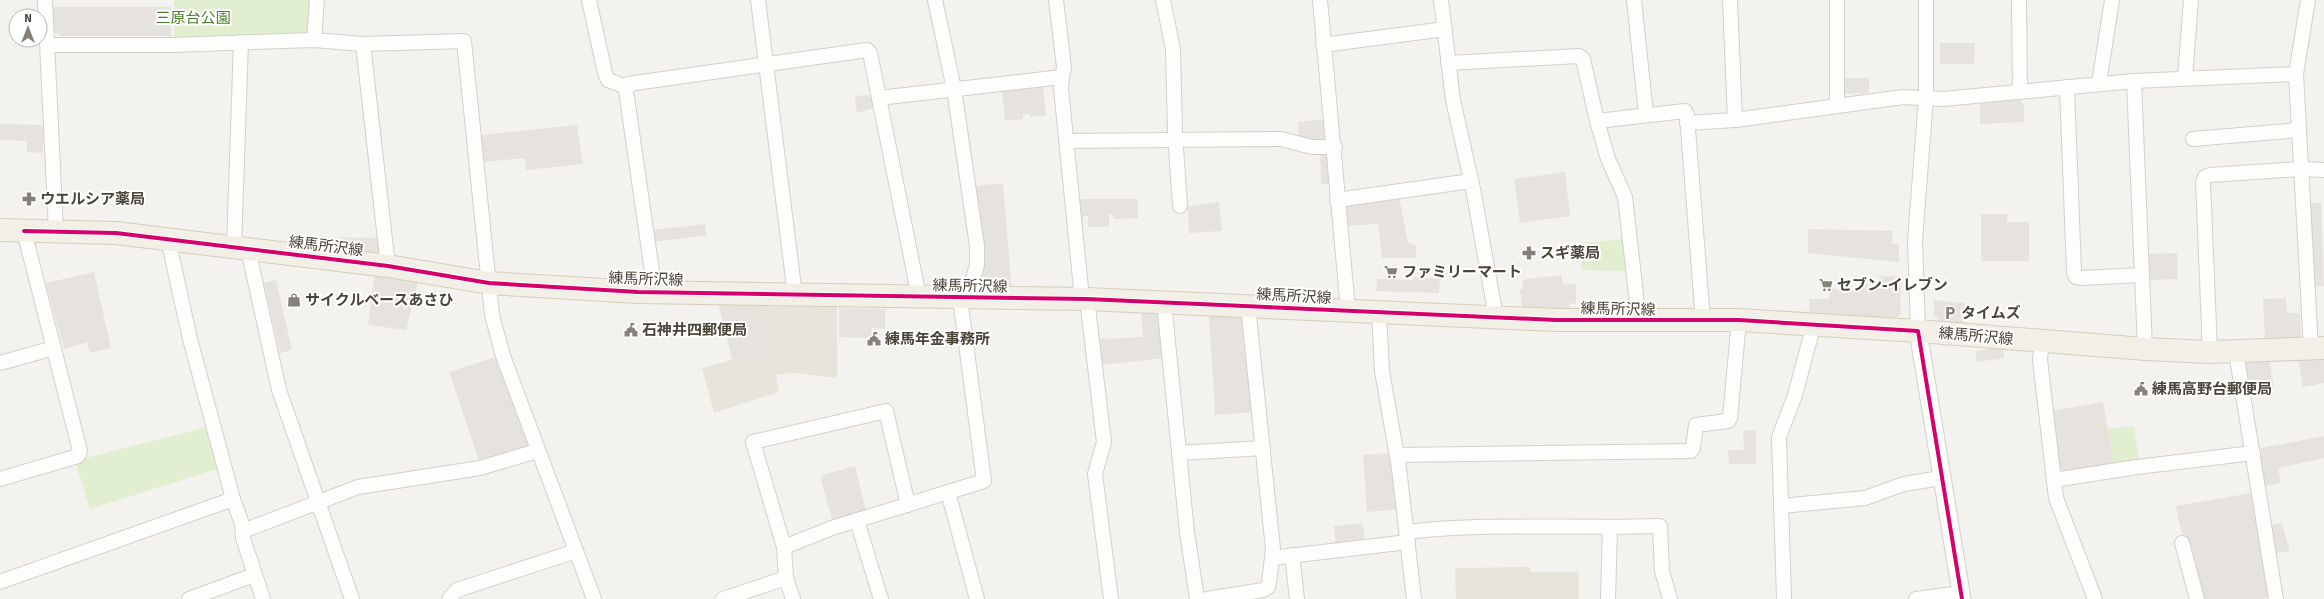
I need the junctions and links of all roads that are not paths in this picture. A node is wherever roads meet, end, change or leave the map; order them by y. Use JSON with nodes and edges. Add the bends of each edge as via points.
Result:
{"nodes":[{"id":1,"x":317,"y":0,"type":"edge"},
{"id":2,"x":589,"y":0,"type":"edge"},
{"id":3,"x":758,"y":0,"type":"edge"},
{"id":4,"x":935,"y":0,"type":"edge"},
{"id":5,"x":1056,"y":0,"type":"edge"},
{"id":6,"x":1163,"y":0,"type":"edge"},
{"id":7,"x":1320,"y":0,"type":"edge"},
{"id":8,"x":1442,"y":0,"type":"edge"},
{"id":9,"x":1634,"y":0,"type":"edge"},
{"id":10,"x":1730,"y":0,"type":"edge"},
{"id":11,"x":1837,"y":0,"type":"edge"},
{"id":12,"x":1926,"y":0,"type":"edge"},
{"id":13,"x":2019,"y":0,"type":"edge"},
{"id":14,"x":2112,"y":0,"type":"edge"},
{"id":15,"x":2191,"y":0,"type":"edge"},
{"id":16,"x":2308,"y":0,"type":"edge"},
{"id":17,"x":1445,"y":29,"type":"junction"},
{"id":18,"x":314,"y":40,"type":"junction"},
{"id":19,"x":241,"y":42,"type":"junction"},
{"id":20,"x":363,"y":44,"type":"junction"},
{"id":21,"x":48,"y":45,"type":"joint"},
{"id":22,"x":1323,"y":45,"type":"junction"},
{"id":23,"x":767,"y":63,"type":"junction"},
{"id":24,"x":1448,"y":63,"type":"junction"},
{"id":25,"x":2296,"y":74,"type":"junction"},
{"id":26,"x":1062,"y":77,"type":"junction"},
{"id":27,"x":2184,"y":77,"type":"junction"},
{"id":28,"x":2134,"y":80,"type":"junction"},
{"id":29,"x":2099,"y":83,"type":"junction"},
{"id":30,"x":626,"y":87,"type":"junction"},
{"id":31,"x":2067,"y":87,"type":"junction"},
{"id":32,"x":954,"y":89,"type":"junction"},
{"id":33,"x":2020,"y":92,"type":"junction"},
{"id":34,"x":879,"y":98,"type":"junction"},
{"id":35,"x":1926,"y":98,"type":"junction"},
{"id":36,"x":1837,"y":105,"type":"junction"},
{"id":37,"x":1646,"y":114,"type":"junction"},
{"id":38,"x":1735,"y":120,"type":"junction"},
{"id":39,"x":1596,"y":121,"type":"junction"},
{"id":40,"x":1687,"y":123,"type":"junction"},
{"id":41,"x":2299,"y":130,"type":"junction"},
{"id":42,"x":2193,"y":139,"type":"dead end"},
{"id":43,"x":1175,"y":140,"type":"junction"},
{"id":44,"x":1067,"y":141,"type":"junction"},
{"id":45,"x":1335,"y":147,"type":"junction"},
{"id":46,"x":2300,"y":169,"type":"junction"},
{"id":47,"x":2324,"y":170,"type":"edge"},
{"id":48,"x":1471,"y":181,"type":"junction"},
{"id":49,"x":1337,"y":200,"type":"junction"},
{"id":50,"x":1180,"y":206,"type":"dead end"},
{"id":51,"x":0,"y":230,"type":"edge"},
{"id":52,"x":24,"y":230,"type":"junction"},
{"id":53,"x":56,"y":231,"type":"junction"},
{"id":54,"x":168,"y":239,"type":"junction"},
{"id":55,"x":241,"y":248,"type":"junction"},
{"id":56,"x":388,"y":266,"type":"junction"},
{"id":57,"x":2141,"y":275,"type":"junction"},
{"id":58,"x":489,"y":283,"type":"junction"},
{"id":59,"x":655,"y":292,"type":"junction"},
{"id":60,"x":795,"y":295,"type":"junction"},
{"id":61,"x":919,"y":297,"type":"junction"},
{"id":62,"x":964,"y":298,"type":"junction"},
{"id":63,"x":1085,"y":299,"type":"junction"},
{"id":64,"x":1164,"y":302,"type":"junction"},
{"id":65,"x":1248,"y":306,"type":"junction"},
{"id":66,"x":1348,"y":310,"type":"junction"},
{"id":67,"x":1379,"y":312,"type":"junction"},
{"id":68,"x":1496,"y":317,"type":"junction"},
{"id":69,"x":1740,"y":320,"type":"junction"},
{"id":70,"x":1703,"y":321,"type":"junction"},
{"id":71,"x":1639,"y":322,"type":"junction"},
{"id":72,"x":1814,"y":324,"type":"junction"},
{"id":73,"x":1918,"y":331,"type":"junction"},
{"id":74,"x":2042,"y":341,"type":"junction"},
{"id":75,"x":54,"y":348,"type":"junction"},
{"id":76,"x":2145,"y":349,"type":"junction"},
{"id":77,"x":2318,"y":349,"type":"edge"},
{"id":78,"x":2210,"y":352,"type":"junction"},
{"id":79,"x":2236,"y":352,"type":"junction"},
{"id":80,"x":0,"y":363,"type":"edge"},
{"id":81,"x":1263,"y":448,"type":"junction"},
{"id":82,"x":537,"y":451,"type":"junction"},
{"id":83,"x":1179,"y":452,"type":"junction"},
{"id":84,"x":2253,"y":453,"type":"junction"},
{"id":85,"x":1397,"y":455,"type":"junction"},
{"id":86,"x":1941,"y":478,"type":"junction"},
{"id":87,"x":0,"y":479,"type":"edge"},
{"id":88,"x":2054,"y":480,"type":"junction"},
{"id":89,"x":948,"y":492,"type":"junction"},
{"id":90,"x":233,"y":499,"type":"junction"},
{"id":91,"x":317,"y":503,"type":"junction"},
{"id":92,"x":908,"y":505,"type":"junction"},
{"id":93,"x":1781,"y":506,"type":"junction"},
{"id":94,"x":857,"y":520,"type":"junction"},
{"id":95,"x":1610,"y":528,"type":"junction"},
{"id":96,"x":243,"y":531,"type":"junction"},
{"id":97,"x":1408,"y":537,"type":"junction"},
{"id":98,"x":2182,"y":544,"type":"dead end"},
{"id":99,"x":784,"y":547,"type":"junction"},
{"id":100,"x":576,"y":551,"type":"junction"},
{"id":101,"x":1292,"y":555,"type":"junction"},
{"id":102,"x":1272,"y":558,"type":"junction"},
{"id":103,"x":254,"y":575,"type":"junction"},
{"id":104,"x":786,"y":578,"type":"junction"},
{"id":105,"x":0,"y":582,"type":"edge"},
{"id":106,"x":1962,"y":596,"type":"edge"},
{"id":107,"x":189,"y":599,"type":"edge"},
{"id":108,"x":263,"y":599,"type":"edge"},
{"id":109,"x":352,"y":599,"type":"edge"},
{"id":110,"x":449,"y":599,"type":"edge"},
{"id":111,"x":594,"y":599,"type":"edge"},
{"id":112,"x":723,"y":599,"type":"edge"},
{"id":113,"x":793,"y":599,"type":"edge"},
{"id":114,"x":881,"y":599,"type":"edge"},
{"id":115,"x":977,"y":599,"type":"edge"},
{"id":116,"x":1112,"y":599,"type":"edge"},
{"id":117,"x":1197,"y":599,"type":"edge"},
{"id":118,"x":1207,"y":599,"type":"edge"},
{"id":119,"x":1297,"y":599,"type":"edge"},
{"id":120,"x":1414,"y":599,"type":"edge"},
{"id":121,"x":1608,"y":599,"type":"edge"},
{"id":122,"x":1670,"y":599,"type":"edge"},
{"id":123,"x":1784,"y":599,"type":"edge"},
{"id":124,"x":1916,"y":599,"type":"edge"},
{"id":125,"x":2095,"y":599,"type":"edge"},
{"id":126,"x":2197,"y":599,"type":"edge"},
{"id":127,"x":2276,"y":599,"type":"edge"}],
"edges":[{"from":1,"to":18,"type":"street"},
{"from":2,"to":30,"type":"street","via":[[605,73],[608,80]]},
{"from":3,"to":23,"type":"street"},
{"from":4,"to":32,"type":"street"},
{"from":5,"to":26,"type":"street","via":[[1064,66]]},
{"from":6,"to":43,"type":"street","via":[[1173,49]]},
{"from":7,"to":22,"type":"street"},
{"from":8,"to":17,"type":"street"},
{"from":9,"to":37,"type":"street"},
{"from":10,"to":38,"type":"street"},
{"from":11,"to":36,"type":"street"},
{"from":12,"to":35,"type":"street"},
{"from":13,"to":33,"type":"street"},
{"from":14,"to":29,"type":"street"},
{"from":15,"to":27,"type":"street"},
{"from":16,"to":25,"type":"street"},
{"from":17,"to":22,"type":"street"},
{"from":17,"to":24,"type":"street"},
{"from":18,"to":19,"type":"street"},
{"from":18,"to":20,"type":"street"},
{"from":19,"to":21,"type":"street"},
{"from":19,"to":55,"type":"street"},
{"from":20,"to":56,"type":"street"},
{"from":20,"to":58,"type":"street","via":[[464,41]]},
{"from":21,"to":53,"type":"street"},
{"from":22,"to":45,"type":"street"},
{"from":23,"to":30,"type":"street","via":[[632,82]]},
{"from":23,"to":34,"type":"street","via":[[867,50],[870,53]]},
{"from":23,"to":60,"type":"street"},
{"from":24,"to":39,"type":"street","via":[[1579,56],[1586,64]]},
{"from":24,"to":48,"type":"street","via":[[1453,100]]},
{"from":25,"to":27,"type":"street"},
{"from":25,"to":41,"type":"street"},
{"from":26,"to":32,"type":"street"},
{"from":26,"to":44,"type":"street"},
{"from":27,"to":28,"type":"street"},
{"from":28,"to":29,"type":"street"},
{"from":28,"to":57,"type":"street"},
{"from":29,"to":31,"type":"street"},
{"from":30,"to":59,"type":"street"},
{"from":31,"to":33,"type":"street"},
{"from":31,"to":57,"type":"street","via":[[2074,272],[2076,277],[2081,278]]},
{"from":32,"to":34,"type":"street"},
{"from":32,"to":62,"type":"street","via":[[977,246],[977,264]]},
{"from":33,"to":35,"type":"street","via":[[1943,99]]},
{"from":34,"to":61,"type":"street"},
{"from":35,"to":36,"type":"street","via":[[1903,97]]},
{"from":35,"to":73,"type":"street","via":[[1915,240]]},
{"from":36,"to":38,"type":"street"},
{"from":37,"to":39,"type":"street"},
{"from":37,"to":40,"type":"street","via":[[1685,111]]},
{"from":38,"to":40,"type":"street"},
{"from":39,"to":71,"type":"street","via":[[1608,159],[1625,196]]},
{"from":40,"to":70,"type":"street"},
{"from":41,"to":42,"type":"street"},
{"from":41,"to":46,"type":"street"},
{"from":43,"to":44,"type":"street"},
{"from":43,"to":45,"type":"street","via":[[1281,139],[1312,147]]},
{"from":43,"to":50,"type":"street"},
{"from":44,"to":63,"type":"street"},
{"from":45,"to":49,"type":"street"},
{"from":46,"to":47,"type":"street"},
{"from":46,"to":77,"type":"street"},
{"from":46,"to":78,"type":"street","via":[[2205,177],[2203,182]]},
{"from":48,"to":49,"type":"street"},
{"from":48,"to":68,"type":"street"},
{"from":49,"to":66,"type":"street"},
{"from":51,"to":52,"type":"main road","name":"練馬所沢線"},
{"from":52,"to":53,"type":"main road","name":"練馬所沢線"},
{"from":52,"to":75,"type":"street"},
{"from":53,"to":54,"type":"main road","name":"練馬所沢線","via":[[116,233]]},
{"from":54,"to":55,"type":"main road","name":"練馬所沢線"},
{"from":54,"to":90,"type":"street","via":[[190,339]]},
{"from":55,"to":56,"type":"main road","name":"練馬所沢線"},
{"from":55,"to":91,"type":"street","via":[[279,390]]},
{"from":56,"to":58,"type":"main road","name":"練馬所沢線"},
{"from":57,"to":76,"type":"street"},
{"from":58,"to":59,"type":"main road","name":"練馬所沢線"},
{"from":58,"to":82,"type":"street","via":[[492,315],[503,356]]},
{"from":59,"to":60,"type":"main road","name":"練馬所沢線"},
{"from":60,"to":61,"type":"main road","name":"練馬所沢線"},
{"from":61,"to":62,"type":"main road","name":"練馬所沢線"},
{"from":62,"to":63,"type":"main road","name":"練馬所沢線"},
{"from":62,"to":89,"type":"street","via":[[985,475],[984,481]]},
{"from":63,"to":64,"type":"main road","name":"練馬所沢線"},
{"from":63,"to":116,"type":"street","via":[[1104,442],[1095,474]]},
{"from":64,"to":65,"type":"main road","name":"練馬所沢線"},
{"from":64,"to":83,"type":"street"},
{"from":65,"to":66,"type":"main road","name":"練馬所沢線"},
{"from":65,"to":81,"type":"street"},
{"from":66,"to":67,"type":"main road","name":"練馬所沢線"},
{"from":67,"to":68,"type":"main road","name":"練馬所沢線"},
{"from":67,"to":85,"type":"street","via":[[1382,370]]},
{"from":68,"to":71,"type":"main road","name":"練馬所沢線"},
{"from":69,"to":70,"type":"main road","name":"練馬所沢線"},
{"from":69,"to":72,"type":"main road","name":"練馬所沢線"},
{"from":69,"to":85,"type":"street","via":[[1730,418],[1728,421],[1696,425],[1691,451]]},
{"from":70,"to":71,"type":"main road","name":"練馬所沢線"},
{"from":72,"to":73,"type":"main road","name":"練馬所沢線"},
{"from":72,"to":93,"type":"street","via":[[1795,395],[1779,437]]},
{"from":73,"to":74,"type":"main road","name":"練馬所沢線"},
{"from":73,"to":86,"type":"street"},
{"from":74,"to":76,"type":"main road","name":"練馬所沢線"},
{"from":74,"to":88,"type":"street","via":[[2040,360]]},
{"from":75,"to":80,"type":"street"},
{"from":75,"to":87,"type":"street","via":[[80,451],[78,456]]},
{"from":76,"to":78,"type":"main road","name":"練馬所沢線"},
{"from":77,"to":79,"type":"main road","name":"練馬所沢線"},
{"from":78,"to":79,"type":"main road","name":"練馬所沢線"},
{"from":79,"to":84,"type":"street"},
{"from":81,"to":83,"type":"street"},
{"from":81,"to":102,"type":"street"},
{"from":82,"to":91,"type":"street","via":[[480,468],[358,486]]},
{"from":82,"to":100,"type":"street"},
{"from":83,"to":117,"type":"street"},
{"from":84,"to":88,"type":"street"},
{"from":84,"to":127,"type":"street"},
{"from":85,"to":97,"type":"street"},
{"from":86,"to":93,"type":"street","via":[[1904,484],[1864,498]]},
{"from":86,"to":106,"type":"street"},
{"from":88,"to":125,"type":"street","via":[[2056,498]]},
{"from":89,"to":92,"type":"street"},
{"from":89,"to":115,"type":"street"},
{"from":90,"to":96,"type":"street"},
{"from":90,"to":105,"type":"street"},
{"from":91,"to":96,"type":"street"},
{"from":91,"to":109,"type":"street"},
{"from":92,"to":94,"type":"street"},
{"from":92,"to":99,"type":"street","via":[[886,411],[753,442]]},
{"from":93,"to":123,"type":"street"},
{"from":94,"to":99,"type":"street"},
{"from":94,"to":114,"type":"street"},
{"from":95,"to":97,"type":"street","via":[[1451,528]]},
{"from":95,"to":121,"type":"street"},
{"from":95,"to":122,"type":"street","via":[[1660,526],[1662,571]]},
{"from":96,"to":103,"type":"street"},
{"from":97,"to":101,"type":"street"},
{"from":97,"to":120,"type":"street"},
{"from":98,"to":126,"type":"street"},
{"from":99,"to":104,"type":"street"},
{"from":100,"to":110,"type":"street","via":[[457,590]]},
{"from":100,"to":111,"type":"street"},
{"from":101,"to":102,"type":"street"},
{"from":101,"to":119,"type":"street"},
{"from":102,"to":118,"type":"street","via":[[1268,588]]},
{"from":103,"to":107,"type":"street"},
{"from":103,"to":108,"type":"street"},
{"from":104,"to":112,"type":"street"},
{"from":104,"to":113,"type":"street"},
{"from":106,"to":124,"type":"street"}]}
